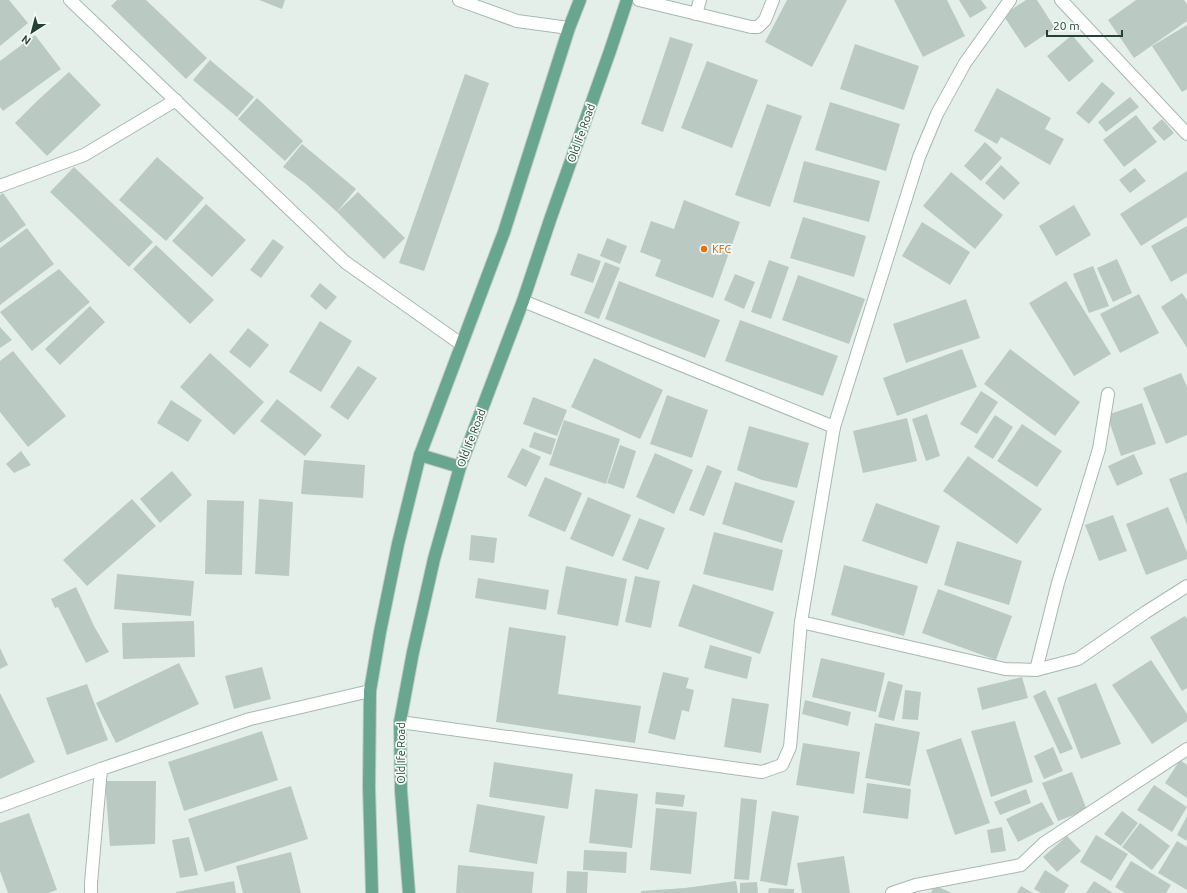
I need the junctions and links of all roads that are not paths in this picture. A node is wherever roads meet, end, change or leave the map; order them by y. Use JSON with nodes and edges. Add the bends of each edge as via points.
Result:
{"nodes":[{"id":1,"x":70,"y":0,"type":"edge"},
{"id":2,"x":459,"y":0,"type":"edge"},
{"id":3,"x":580,"y":0,"type":"edge"},
{"id":4,"x":627,"y":0,"type":"edge"},
{"id":5,"x":639,"y":0,"type":"edge"},
{"id":6,"x":700,"y":0,"type":"edge"},
{"id":7,"x":772,"y":0,"type":"edge"},
{"id":8,"x":1010,"y":0,"type":"edge"},
{"id":9,"x":1061,"y":0,"type":"edge"},
{"id":10,"x":696,"y":14,"type":"junction"},
{"id":11,"x":569,"y":28,"type":"junction"},
{"id":12,"x":176,"y":100,"type":"junction"},
{"id":13,"x":1187,"y":134,"type":"edge"},
{"id":14,"x":0,"y":186,"type":"edge"},
{"id":15,"x":524,"y":301,"type":"junction"},
{"id":16,"x":461,"y":344,"type":"junction"},
{"id":17,"x":1108,"y":394,"type":"dead end"},
{"id":18,"x":834,"y":427,"type":"junction"},
{"id":19,"x":420,"y":455,"type":"junction"},
{"id":20,"x":460,"y":467,"type":"junction"},
{"id":21,"x":1187,"y":586,"type":"edge"},
{"id":22,"x":801,"y":622,"type":"junction"},
{"id":23,"x":1036,"y":670,"type":"junction"},
{"id":24,"x":370,"y":692,"type":"junction"},
{"id":25,"x":400,"y":722,"type":"junction"},
{"id":26,"x":1187,"y":749,"type":"edge"},
{"id":27,"x":101,"y":769,"type":"junction"},
{"id":28,"x":0,"y":806,"type":"edge"},
{"id":29,"x":91,"y":893,"type":"edge"},
{"id":30,"x":372,"y":893,"type":"edge"},
{"id":31,"x":409,"y":893,"type":"edge"},
{"id":32,"x":892,"y":893,"type":"edge"}],
"edges":[{"from":1,"to":12,"type":"street"},
{"from":2,"to":11,"type":"street","via":[[517,21]]},
{"from":3,"to":11,"type":"main road"},
{"from":4,"to":15,"type":"main road","name":"Old Ife Road"},
{"from":5,"to":10,"type":"street"},
{"from":6,"to":10,"type":"street"},
{"from":7,"to":10,"type":"street","via":[[766,20],[758,27]]},
{"from":8,"to":18,"type":"street","via":[[964,63],[937,114],[919,157]]},
{"from":9,"to":13,"type":"street"},
{"from":11,"to":16,"type":"main road","via":[[504,232]]},
{"from":12,"to":14,"type":"street","via":[[84,155]]},
{"from":12,"to":16,"type":"street","via":[[345,262]]},
{"from":15,"to":18,"type":"street"},
{"from":15,"to":20,"type":"main road","name":"Old Ife Road"},
{"from":16,"to":19,"type":"main road"},
{"from":17,"to":23,"type":"street","via":[[1100,449],[1058,583]]},
{"from":18,"to":22,"type":"street"},
{"from":19,"to":20,"type":"main road"},
{"from":19,"to":24,"type":"main road","via":[[398,544]]},
{"from":20,"to":25,"type":"main road","name":"Old Ife Road","via":[[434,559]]},
{"from":21,"to":23,"type":"street","via":[[1078,659]]},
{"from":22,"to":23,"type":"street","via":[[1005,669]]},
{"from":22,"to":25,"type":"street","via":[[790,747],[782,765],[762,772]]},
{"from":24,"to":27,"type":"street","via":[[250,719]]},
{"from":24,"to":30,"type":"main road"},
{"from":25,"to":31,"type":"main road","name":"Old Ife Road","via":[[401,791]]},
{"from":26,"to":32,"type":"street","via":[[1044,844],[1021,865],[916,885]]},
{"from":27,"to":28,"type":"street"},
{"from":27,"to":29,"type":"street"}]}
